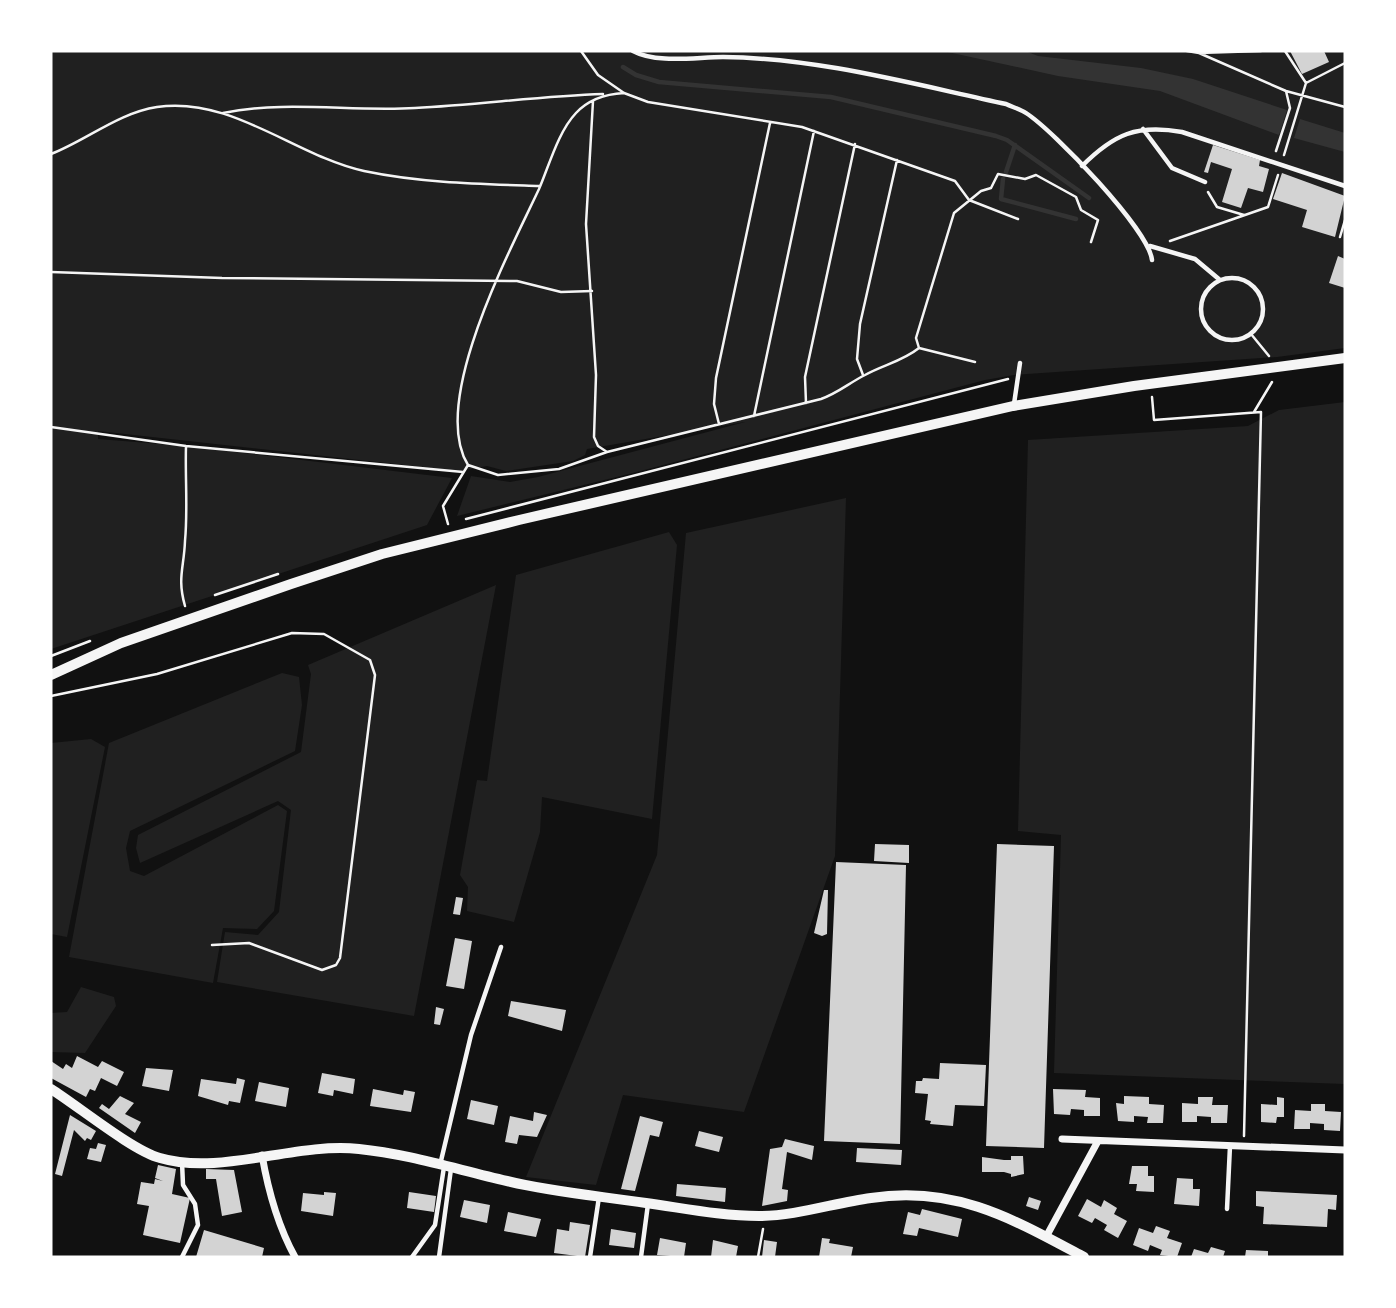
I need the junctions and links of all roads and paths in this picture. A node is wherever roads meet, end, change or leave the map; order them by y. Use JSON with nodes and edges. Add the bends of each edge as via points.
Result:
{"nodes":[{"id":1,"x":581,"y":51,"type":"edge"},
{"id":2,"x":633,"y":51,"type":"edge"},
{"id":3,"x":1187,"y":51,"type":"edge"},
{"id":4,"x":1261,"y":51,"type":"edge"},
{"id":5,"x":1285,"y":51,"type":"edge"},
{"id":6,"x":1199,"y":54,"type":"junction"},
{"id":7,"x":1345,"y":63,"type":"edge"},
{"id":8,"x":1306,"y":83,"type":"junction"},
{"id":9,"x":1286,"y":91,"type":"junction"},
{"id":10,"x":624,"y":93,"type":"junction"},
{"id":11,"x":604,"y":94,"type":"junction"},
{"id":12,"x":593,"y":101,"type":"junction"},
{"id":13,"x":1345,"y":107,"type":"edge"},
{"id":14,"x":219,"y":114,"type":"junction"},
{"id":15,"x":770,"y":122,"type":"junction"},
{"id":16,"x":1143,"y":129,"type":"junction"},
{"id":17,"x":814,"y":131,"type":"junction"},
{"id":18,"x":855,"y":144,"type":"junction"},
{"id":19,"x":1277,"y":148,"type":"dead end"},
{"id":20,"x":51,"y":154,"type":"edge"},
{"id":21,"x":897,"y":160,"type":"junction"},
{"id":22,"x":1283,"y":160,"type":"dead end"},
{"id":23,"x":1082,"y":166,"type":"junction"},
{"id":24,"x":1279,"y":173,"type":"dead end"},
{"id":25,"x":1205,"y":182,"type":"joint"},
{"id":26,"x":540,"y":186,"type":"junction"},
{"id":27,"x":1345,"y":186,"type":"edge"},
{"id":28,"x":969,"y":200,"type":"junction"},
{"id":29,"x":1246,"y":215,"type":"junction"},
{"id":30,"x":1018,"y":219,"type":"dead end"},
{"id":31,"x":1345,"y":220,"type":"edge"},
{"id":32,"x":1340,"y":237,"type":"dead end"},
{"id":33,"x":1091,"y":242,"type":"dead end"},
{"id":34,"x":1150,"y":246,"type":"junction"},
{"id":35,"x":1152,"y":260,"type":"dead end"},
{"id":36,"x":51,"y":272,"type":"edge"},
{"id":37,"x":1220,"y":280,"type":"junction"},
{"id":38,"x":495,"y":282,"type":"junction"},
{"id":39,"x":592,"y":291,"type":"junction"},
{"id":40,"x":919,"y":348,"type":"junction"},
{"id":41,"x":1345,"y":358,"type":"edge"},
{"id":42,"x":975,"y":362,"type":"dead end"},
{"id":43,"x":1020,"y":363,"type":"dead end"},
{"id":44,"x":863,"y":375,"type":"junction"},
{"id":45,"x":1151,"y":384,"type":"junction"},
{"id":46,"x":806,"y":403,"type":"junction"},
{"id":47,"x":1013,"y":406,"type":"junction"},
{"id":48,"x":754,"y":415,"type":"junction"},
{"id":49,"x":719,"y":424,"type":"junction"},
{"id":50,"x":51,"y":427,"type":"edge"},
{"id":51,"x":186,"y":446,"type":"junction"},
{"id":52,"x":607,"y":452,"type":"junction"},
{"id":53,"x":468,"y":464,"type":"junction"},
{"id":54,"x":463,"y":472,"type":"junction"},
{"id":55,"x":448,"y":524,"type":"dead end"},
{"id":56,"x":186,"y":606,"type":"dead end"},
{"id":57,"x":51,"y":675,"type":"edge"},
{"id":58,"x":51,"y":696,"type":"edge"},
{"id":59,"x":212,"y":945,"type":"dead end"},
{"id":60,"x":501,"y":947,"type":"dead end"},
{"id":61,"x":51,"y":1089,"type":"edge"},
{"id":62,"x":1062,"y":1139,"type":"dead end"},
{"id":63,"x":1098,"y":1141,"type":"junction"},
{"id":64,"x":1230,"y":1145,"type":"junction"},
{"id":65,"x":1244,"y":1146,"type":"junction"},
{"id":66,"x":1345,"y":1150,"type":"edge"},
{"id":67,"x":262,"y":1155,"type":"junction"},
{"id":68,"x":182,"y":1161,"type":"junction"},
{"id":69,"x":445,"y":1167,"type":"junction"},
{"id":70,"x":599,"y":1196,"type":"junction"},
{"id":71,"x":648,"y":1203,"type":"junction"},
{"id":72,"x":1227,"y":1209,"type":"dead end"},
{"id":73,"x":765,"y":1215,"type":"junction"},
{"id":74,"x":1046,"y":1237,"type":"junction"},
{"id":75,"x":182,"y":1257,"type":"edge"},
{"id":76,"x":295,"y":1257,"type":"edge"},
{"id":77,"x":412,"y":1257,"type":"edge"},
{"id":78,"x":439,"y":1257,"type":"edge"},
{"id":79,"x":590,"y":1257,"type":"edge"},
{"id":80,"x":641,"y":1257,"type":"edge"},
{"id":81,"x":758,"y":1257,"type":"edge"},
{"id":82,"x":1084,"y":1257,"type":"edge"}],
"edges":[{"from":1,"to":10,"type":"path","via":[[598,75]]},
{"from":2,"to":23,"type":"lane","via":[[661,57],[761,58],[823,65],[1006,104],[1026,113]]},
{"from":3,"to":6,"type":"path"},
{"from":4,"to":6,"type":"path"},
{"from":5,"to":8,"type":"path"},
{"from":6,"to":9,"type":"path"},
{"from":7,"to":8,"type":"path"},
{"from":8,"to":22,"type":"path"},
{"from":9,"to":13,"type":"path"},
{"from":9,"to":19,"type":"path","via":[[1290,107]]},
{"from":10,"to":11,"type":"path"},
{"from":10,"to":15,"type":"path","via":[[648,102]]},
{"from":11,"to":12,"type":"path"},
{"from":11,"to":14,"type":"path","via":[[415,108],[252,107]]},
{"from":12,"to":26,"type":"path","via":[[576,113]]},
{"from":12,"to":39,"type":"path","via":[[586,224]]},
{"from":14,"to":20,"type":"path","via":[[160,107],[132,113]]},
{"from":14,"to":26,"type":"path","via":[[362,171],[466,184]]},
{"from":15,"to":17,"type":"path"},
{"from":15,"to":49,"type":"path","via":[[716,378],[714,404]]},
{"from":16,"to":23,"type":"lane","via":[[1102,145]]},
{"from":16,"to":25,"type":"lane","via":[[1172,168]]},
{"from":16,"to":27,"type":"lane","via":[[1182,132]]},
{"from":17,"to":18,"type":"path"},
{"from":17,"to":48,"type":"path"},
{"from":18,"to":21,"type":"path"},
{"from":18,"to":46,"type":"path","via":[[805,377]]},
{"from":21,"to":28,"type":"path","via":[[955,181]]},
{"from":21,"to":44,"type":"path","via":[[860,324],[857,359]]},
{"from":23,"to":34,"type":"lane"},
{"from":24,"to":29,"type":"path","via":[[1268,207]]},
{"from":25,"to":29,"type":"path","via":[[1217,207]]},
{"from":26,"to":38,"type":"path"},
{"from":28,"to":30,"type":"path"},
{"from":28,"to":33,"type":"path","via":[[991,188],[998,174],[1025,179],[1036,175],[1076,197],[1081,209],[1098,220]]},
{"from":28,"to":40,"type":"path","via":[[954,213],[916,338]]},
{"from":29,"to":34,"type":"path"},
{"from":31,"to":32,"type":"path"},
{"from":34,"to":35,"type":"lane"},
{"from":34,"to":37,"type":"lane","via":[[1195,259]]},
{"from":36,"to":38,"type":"path"},
{"from":37,"to":37,"type":"lane","via":[[1205,294],[1201,315],[1212,333],[1241,339],[1258,327],[1262,300],[1243,279]]},
{"from":38,"to":39,"type":"path","via":[[517,281],[561,292]]},
{"from":38,"to":53,"type":"path","via":[[478,326],[458,406],[457,440]]},
{"from":39,"to":52,"type":"path","via":[[594,437]]},
{"from":40,"to":42,"type":"path"},
{"from":40,"to":44,"type":"path"},
{"from":41,"to":45,"type":"street"},
{"from":43,"to":47,"type":"lane"},
{"from":44,"to":46,"type":"path","via":[[842,391]]},
{"from":45,"to":47,"type":"street"},
{"from":45,"to":65,"type":"path","via":[[1154,420],[1261,412]]},
{"from":46,"to":48,"type":"path"},
{"from":47,"to":57,"type":"street","via":[[382,554],[121,643]]},
{"from":48,"to":49,"type":"path"},
{"from":49,"to":52,"type":"path"},
{"from":50,"to":51,"type":"path"},
{"from":51,"to":54,"type":"path"},
{"from":51,"to":56,"type":"path","via":[[186,543],[179,570]]},
{"from":52,"to":53,"type":"path","via":[[527,474],[498,475]]},
{"from":53,"to":54,"type":"path"},
{"from":54,"to":55,"type":"path","via":[[443,506]]},
{"from":58,"to":59,"type":"path","via":[[157,674],[292,634],[324,634],[370,660],[376,675],[340,958],[336,965],[322,970],[250,943]]},
{"from":60,"to":69,"type":"lane","via":[[471,1035]]},
{"from":61,"to":68,"type":"street","via":[[159,1158]]},
{"from":62,"to":63,"type":"street"},
{"from":63,"to":64,"type":"street"},
{"from":63,"to":74,"type":"street"},
{"from":64,"to":65,"type":"street"},
{"from":64,"to":72,"type":"lane"},
{"from":65,"to":66,"type":"street"},
{"from":67,"to":68,"type":"street","via":[[203,1163]]},
{"from":67,"to":69,"type":"street","via":[[309,1148],[356,1149]]},
{"from":67,"to":76,"type":"street","via":[[267,1184]]},
{"from":68,"to":75,"type":"lane","via":[[183,1185],[195,1204],[198,1225]]},
{"from":69,"to":70,"type":"street"},
{"from":69,"to":77,"type":"lane","via":[[435,1225]]},
{"from":69,"to":78,"type":"lane"},
{"from":70,"to":71,"type":"street"},
{"from":70,"to":79,"type":"lane"},
{"from":71,"to":73,"type":"street"},
{"from":71,"to":80,"type":"lane"},
{"from":73,"to":74,"type":"street","via":[[894,1195],[934,1195],[995,1212]]},
{"from":73,"to":81,"type":"path"},
{"from":74,"to":82,"type":"street"}]}
